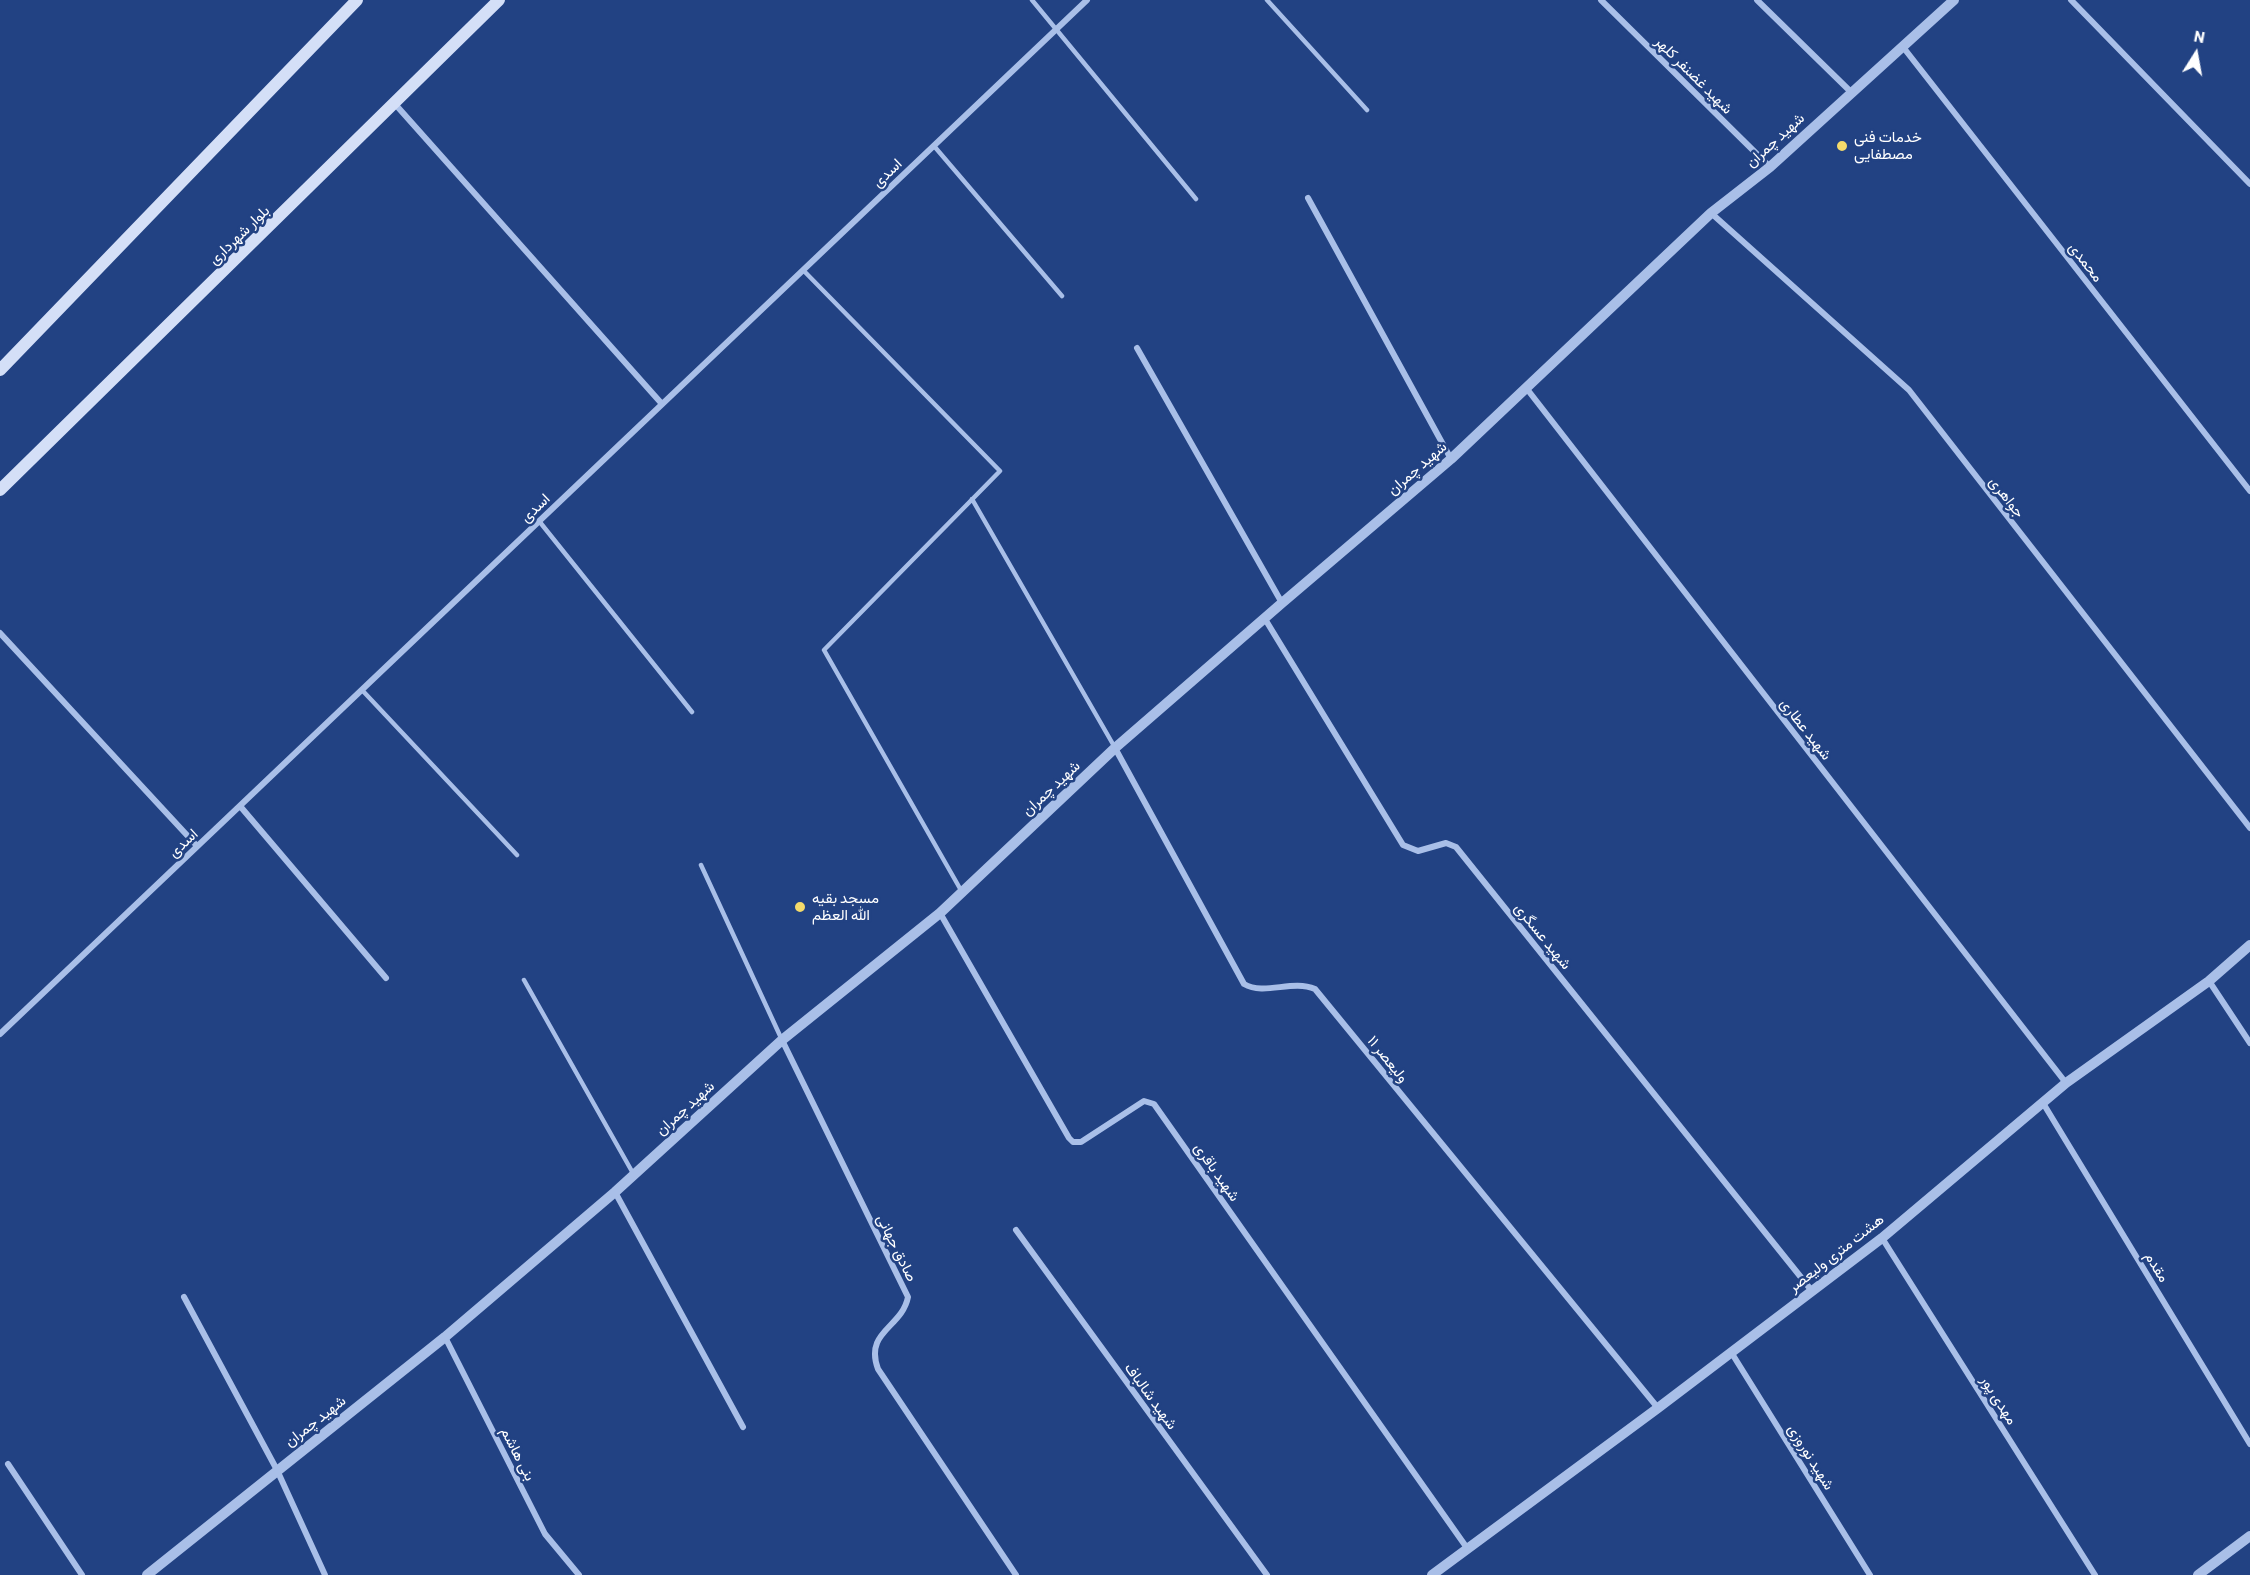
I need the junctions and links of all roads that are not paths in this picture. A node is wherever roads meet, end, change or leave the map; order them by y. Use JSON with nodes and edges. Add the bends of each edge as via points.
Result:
{"nodes":[{"id":1,"x":355,"y":0,"type":"edge"},
{"id":2,"x":499,"y":0,"type":"edge"},
{"id":3,"x":1032,"y":0,"type":"edge"},
{"id":4,"x":1087,"y":0,"type":"edge"},
{"id":5,"x":1267,"y":0,"type":"edge"},
{"id":6,"x":1601,"y":0,"type":"edge"},
{"id":7,"x":1758,"y":0,"type":"edge"},
{"id":8,"x":1954,"y":0,"type":"edge"},
{"id":9,"x":2071,"y":0,"type":"edge"},
{"id":10,"x":1056,"y":29,"type":"junction"},
{"id":11,"x":1903,"y":47,"type":"junction"},
{"id":12,"x":1851,"y":92,"type":"junction"},
{"id":13,"x":394,"y":104,"type":"junction"},
{"id":14,"x":1367,"y":110,"type":"dead end"},
{"id":15,"x":933,"y":146,"type":"junction"},
{"id":16,"x":1770,"y":166,"type":"junction"},
{"id":17,"x":2250,"y":184,"type":"edge"},
{"id":18,"x":1308,"y":198,"type":"dead end"},
{"id":19,"x":1196,"y":199,"type":"dead end"},
{"id":20,"x":1711,"y":213,"type":"junction"},
{"id":21,"x":803,"y":270,"type":"junction"},
{"id":22,"x":1062,"y":296,"type":"dead end"},
{"id":23,"x":1137,"y":348,"type":"dead end"},
{"id":24,"x":0,"y":370,"type":"edge"},
{"id":25,"x":1527,"y":389,"type":"junction"},
{"id":26,"x":662,"y":404,"type":"junction"},
{"id":27,"x":1451,"y":459,"type":"junction"},
{"id":28,"x":0,"y":490,"type":"edge"},
{"id":29,"x":2250,"y":491,"type":"edge"},
{"id":30,"x":972,"y":499,"type":"junction"},
{"id":31,"x":539,"y":521,"type":"junction"},
{"id":32,"x":1282,"y":603,"type":"junction"},
{"id":33,"x":1266,"y":619,"type":"junction"},
{"id":34,"x":0,"y":633,"type":"edge"},
{"id":35,"x":362,"y":690,"type":"junction"},
{"id":36,"x":692,"y":712,"type":"dead end"},
{"id":37,"x":1115,"y":748,"type":"junction"},
{"id":38,"x":240,"y":806,"type":"junction"},
{"id":39,"x":2250,"y":828,"type":"edge"},
{"id":40,"x":197,"y":846,"type":"junction"},
{"id":41,"x":517,"y":855,"type":"dead end"},
{"id":42,"x":701,"y":865,"type":"dead end"},
{"id":43,"x":962,"y":892,"type":"junction"},
{"id":44,"x":940,"y":913,"type":"junction"},
{"id":45,"x":2250,"y":945,"type":"edge"},
{"id":46,"x":386,"y":978,"type":"dead end"},
{"id":47,"x":524,"y":980,"type":"dead end"},
{"id":48,"x":2209,"y":981,"type":"junction"},
{"id":49,"x":0,"y":1034,"type":"edge"},
{"id":50,"x":782,"y":1040,"type":"junction"},
{"id":51,"x":2250,"y":1043,"type":"edge"},
{"id":52,"x":2066,"y":1083,"type":"junction"},
{"id":53,"x":2043,"y":1103,"type":"junction"},
{"id":54,"x":634,"y":1175,"type":"junction"},
{"id":55,"x":615,"y":1192,"type":"junction"},
{"id":56,"x":1016,"y":1230,"type":"dead end"},
{"id":57,"x":1882,"y":1238,"type":"junction"},
{"id":58,"x":1812,"y":1291,"type":"junction"},
{"id":59,"x":184,"y":1297,"type":"dead end"},
{"id":60,"x":445,"y":1337,"type":"junction"},
{"id":61,"x":1731,"y":1353,"type":"junction"},
{"id":62,"x":1658,"y":1408,"type":"junction"},
{"id":63,"x":743,"y":1427,"type":"dead end"},
{"id":64,"x":2250,"y":1444,"type":"edge"},
{"id":65,"x":8,"y":1464,"type":"dead end"},
{"id":66,"x":277,"y":1470,"type":"junction"},
{"id":67,"x":2250,"y":1536,"type":"edge"},
{"id":68,"x":1467,"y":1548,"type":"junction"},
{"id":69,"x":82,"y":1575,"type":"edge"},
{"id":70,"x":147,"y":1575,"type":"edge"},
{"id":71,"x":325,"y":1575,"type":"edge"},
{"id":72,"x":579,"y":1575,"type":"edge"},
{"id":73,"x":1016,"y":1575,"type":"edge"},
{"id":74,"x":1267,"y":1575,"type":"edge"},
{"id":75,"x":1432,"y":1575,"type":"edge"},
{"id":76,"x":1870,"y":1575,"type":"edge"},
{"id":77,"x":2095,"y":1575,"type":"edge"},
{"id":78,"x":2198,"y":1575,"type":"edge"}],
"edges":[{"from":1,"to":24,"type":"main road"},
{"from":2,"to":13,"type":"main road","name":"بلوار شهرداری"},
{"from":3,"to":10,"type":"lane"},
{"from":4,"to":10,"type":"street","name":"اسدی"},
{"from":5,"to":14,"type":"lane"},
{"from":6,"to":16,"type":"street","name":"شهید غضنفر کلهر"},
{"from":7,"to":12,"type":"street"},
{"from":8,"to":11,"type":"street","name":"شهید چمران"},
{"from":9,"to":17,"type":"street"},
{"from":10,"to":15,"type":"street","name":"اسدی"},
{"from":10,"to":19,"type":"lane"},
{"from":11,"to":12,"type":"street","name":"شهید چمران"},
{"from":11,"to":29,"type":"street","name":"محمدی"},
{"from":12,"to":16,"type":"street","name":"شهید چمران"},
{"from":13,"to":26,"type":"street"},
{"from":13,"to":28,"type":"main road","name":"بلوار شهرداری"},
{"from":15,"to":21,"type":"street","name":"اسدی"},
{"from":15,"to":22,"type":"lane"},
{"from":16,"to":20,"type":"street","name":"شهید چمران"},
{"from":18,"to":27,"type":"street"},
{"from":20,"to":25,"type":"street","name":"شهید چمران"},
{"from":20,"to":39,"type":"street","name":"جواهری","via":[[1909,390]]},
{"from":21,"to":26,"type":"street","name":"اسدی"},
{"from":21,"to":30,"type":"lane","via":[[1000,471]]},
{"from":23,"to":32,"type":"street"},
{"from":25,"to":27,"type":"street","name":"شهید چمران"},
{"from":25,"to":52,"type":"street","name":"شهید عطاری"},
{"from":26,"to":31,"type":"street","name":"اسدی"},
{"from":27,"to":32,"type":"street","name":"شهید چمران"},
{"from":30,"to":37,"type":"lane"},
{"from":30,"to":43,"type":"lane","via":[[824,650]]},
{"from":31,"to":35,"type":"street","name":"اسدی"},
{"from":31,"to":36,"type":"lane"},
{"from":32,"to":33,"type":"street","name":"شهید چمران"},
{"from":33,"to":37,"type":"street","name":"شهید چمران"},
{"from":33,"to":58,"type":"street","name":"شهید عسگری","via":[[1403,845],[1418,851],[1446,843],[1456,847]]},
{"from":34,"to":40,"type":"street"},
{"from":35,"to":38,"type":"street","name":"اسدی"},
{"from":35,"to":41,"type":"lane"},
{"from":37,"to":43,"type":"street","name":"شهید چمران"},
{"from":37,"to":62,"type":"street","name":"ولیعصر ۱۱","via":[[1244,984],[1256,989],[1302,985],[1315,989]]},
{"from":38,"to":40,"type":"street","name":"اسدی"},
{"from":38,"to":46,"type":"street"},
{"from":40,"to":49,"type":"street","name":"اسدی"},
{"from":42,"to":50,"type":"lane"},
{"from":43,"to":44,"type":"street","name":"شهید چمران"},
{"from":44,"to":50,"type":"street","name":"شهید چمران"},
{"from":44,"to":68,"type":"street","name":"شهید باقری","via":[[1069,1138],[1081,1142],[1144,1101],[1154,1104]]},
{"from":45,"to":48,"type":"street","name":"هشت متری ولیعصر"},
{"from":47,"to":54,"type":"lane"},
{"from":48,"to":51,"type":"street"},
{"from":48,"to":52,"type":"street","name":"هشت متری ولیعصر"},
{"from":50,"to":54,"type":"street","name":"شهید چمران"},
{"from":50,"to":73,"type":"street","name":"صادق جهانی","via":[[908,1297],[906,1306],[876,1342],[873,1356],[878,1369]]},
{"from":52,"to":53,"type":"street","name":"هشت متری ولیعصر"},
{"from":53,"to":57,"type":"street","name":"هشت متری ولیعصر"},
{"from":53,"to":64,"type":"street","name":"مقدم"},
{"from":54,"to":55,"type":"street","name":"شهید چمران"},
{"from":55,"to":60,"type":"street","name":"شهید چمران"},
{"from":55,"to":63,"type":"street"},
{"from":56,"to":74,"type":"street","name":"شهید شالباف"},
{"from":57,"to":58,"type":"street","name":"هشت متری ولیعصر"},
{"from":57,"to":77,"type":"street","name":"مهدی پور"},
{"from":58,"to":61,"type":"street","name":"هشت متری ولیعصر"},
{"from":59,"to":66,"type":"street"},
{"from":60,"to":66,"type":"street","name":"شهید چمران"},
{"from":60,"to":72,"type":"street","name":"بنی هاشم","via":[[545,1534]]},
{"from":61,"to":62,"type":"street","name":"هشت متری ولیعصر"},
{"from":61,"to":76,"type":"street","name":"شهید نوروزی"},
{"from":62,"to":68,"type":"street","name":"هشت متری ولیعصر"},
{"from":65,"to":69,"type":"street"},
{"from":66,"to":70,"type":"street","name":"شهید چمران"},
{"from":66,"to":71,"type":"street"},
{"from":67,"to":78,"type":"street"},
{"from":68,"to":75,"type":"street","name":"هشت متری ولیعصر"}]}
